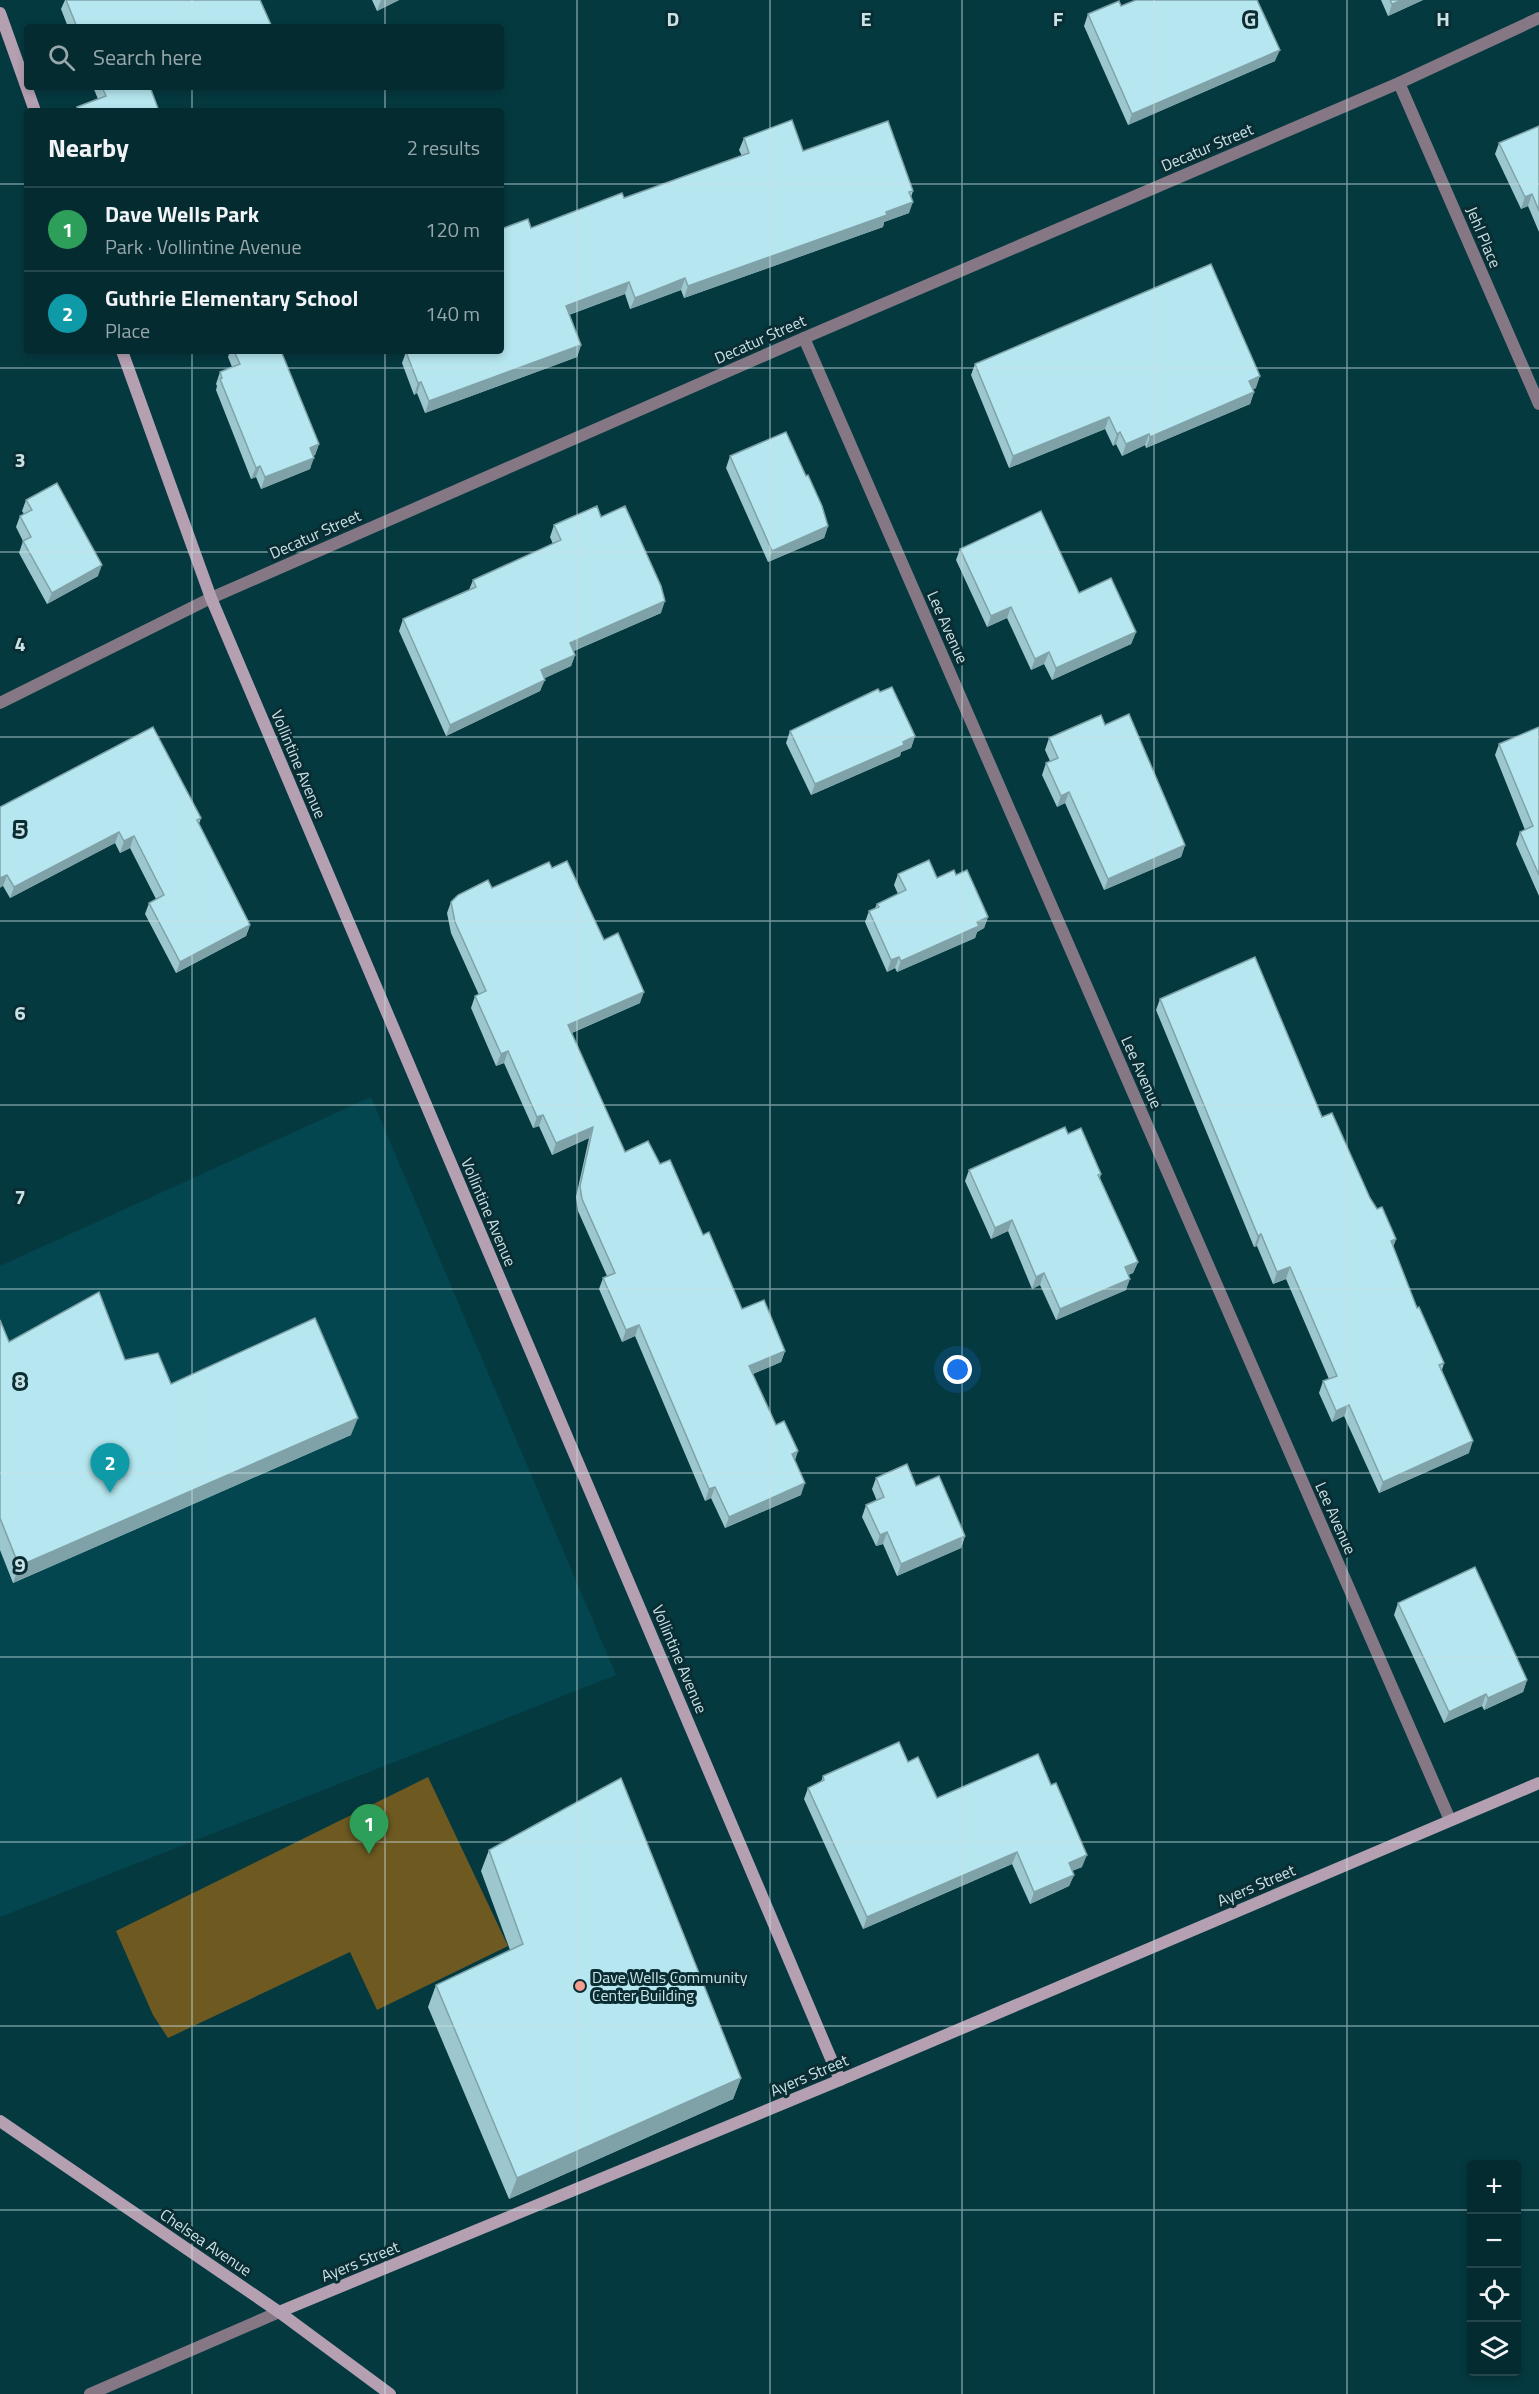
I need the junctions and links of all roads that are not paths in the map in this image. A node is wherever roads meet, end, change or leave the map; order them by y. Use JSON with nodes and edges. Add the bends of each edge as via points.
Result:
{"nodes":[{"id":1,"x":0,"y":13,"type":"edge"},
{"id":2,"x":1539,"y":18,"type":"edge"},
{"id":3,"x":24,"y":80,"type":"edge"},
{"id":4,"x":1399,"y":82,"type":"junction"},
{"id":5,"x":28,"y":90,"type":"edge"},
{"id":6,"x":34,"y":108,"type":"edge"},
{"id":7,"x":804,"y":338,"type":"junction"},
{"id":8,"x":123,"y":354,"type":"edge"},
{"id":9,"x":1539,"y":404,"type":"edge"},
{"id":10,"x":211,"y":597,"type":"junction"},
{"id":11,"x":0,"y":703,"type":"edge"},
{"id":12,"x":1539,"y":1783,"type":"edge"},
{"id":13,"x":1450,"y":1820,"type":"junction"},
{"id":14,"x":840,"y":2080,"type":"junction"},
{"id":15,"x":0,"y":2121,"type":"edge"},
{"id":16,"x":279,"y":2312,"type":"junction"},
{"id":17,"x":90,"y":2394,"type":"edge"},
{"id":18,"x":390,"y":2394,"type":"edge"}],
"edges":[{"from":1,"to":3,"type":"street"},
{"from":2,"to":4,"type":"street","name":"Decatur Street"},
{"from":4,"to":7,"type":"street","name":"Decatur Street"},
{"from":4,"to":9,"type":"street","name":"Jehl Place"},
{"from":5,"to":6,"type":"street"},
{"from":7,"to":10,"type":"street","name":"Decatur Street"},
{"from":7,"to":13,"type":"street","name":"Lee Avenue"},
{"from":8,"to":10,"type":"street","name":"Vollintine Avenue"},
{"from":10,"to":11,"type":"street","name":"Decatur Street"},
{"from":10,"to":14,"type":"street","name":"Vollintine Avenue"},
{"from":12,"to":13,"type":"street","name":"Ayers Street"},
{"from":13,"to":14,"type":"street","name":"Ayers Street"},
{"from":14,"to":16,"type":"street","name":"Ayers Street"},
{"from":15,"to":16,"type":"street","name":"Chelsea Avenue"},
{"from":16,"to":17,"type":"street","name":"Ayers Street"},
{"from":16,"to":18,"type":"street","name":"Chelsea Avenue"}]}
